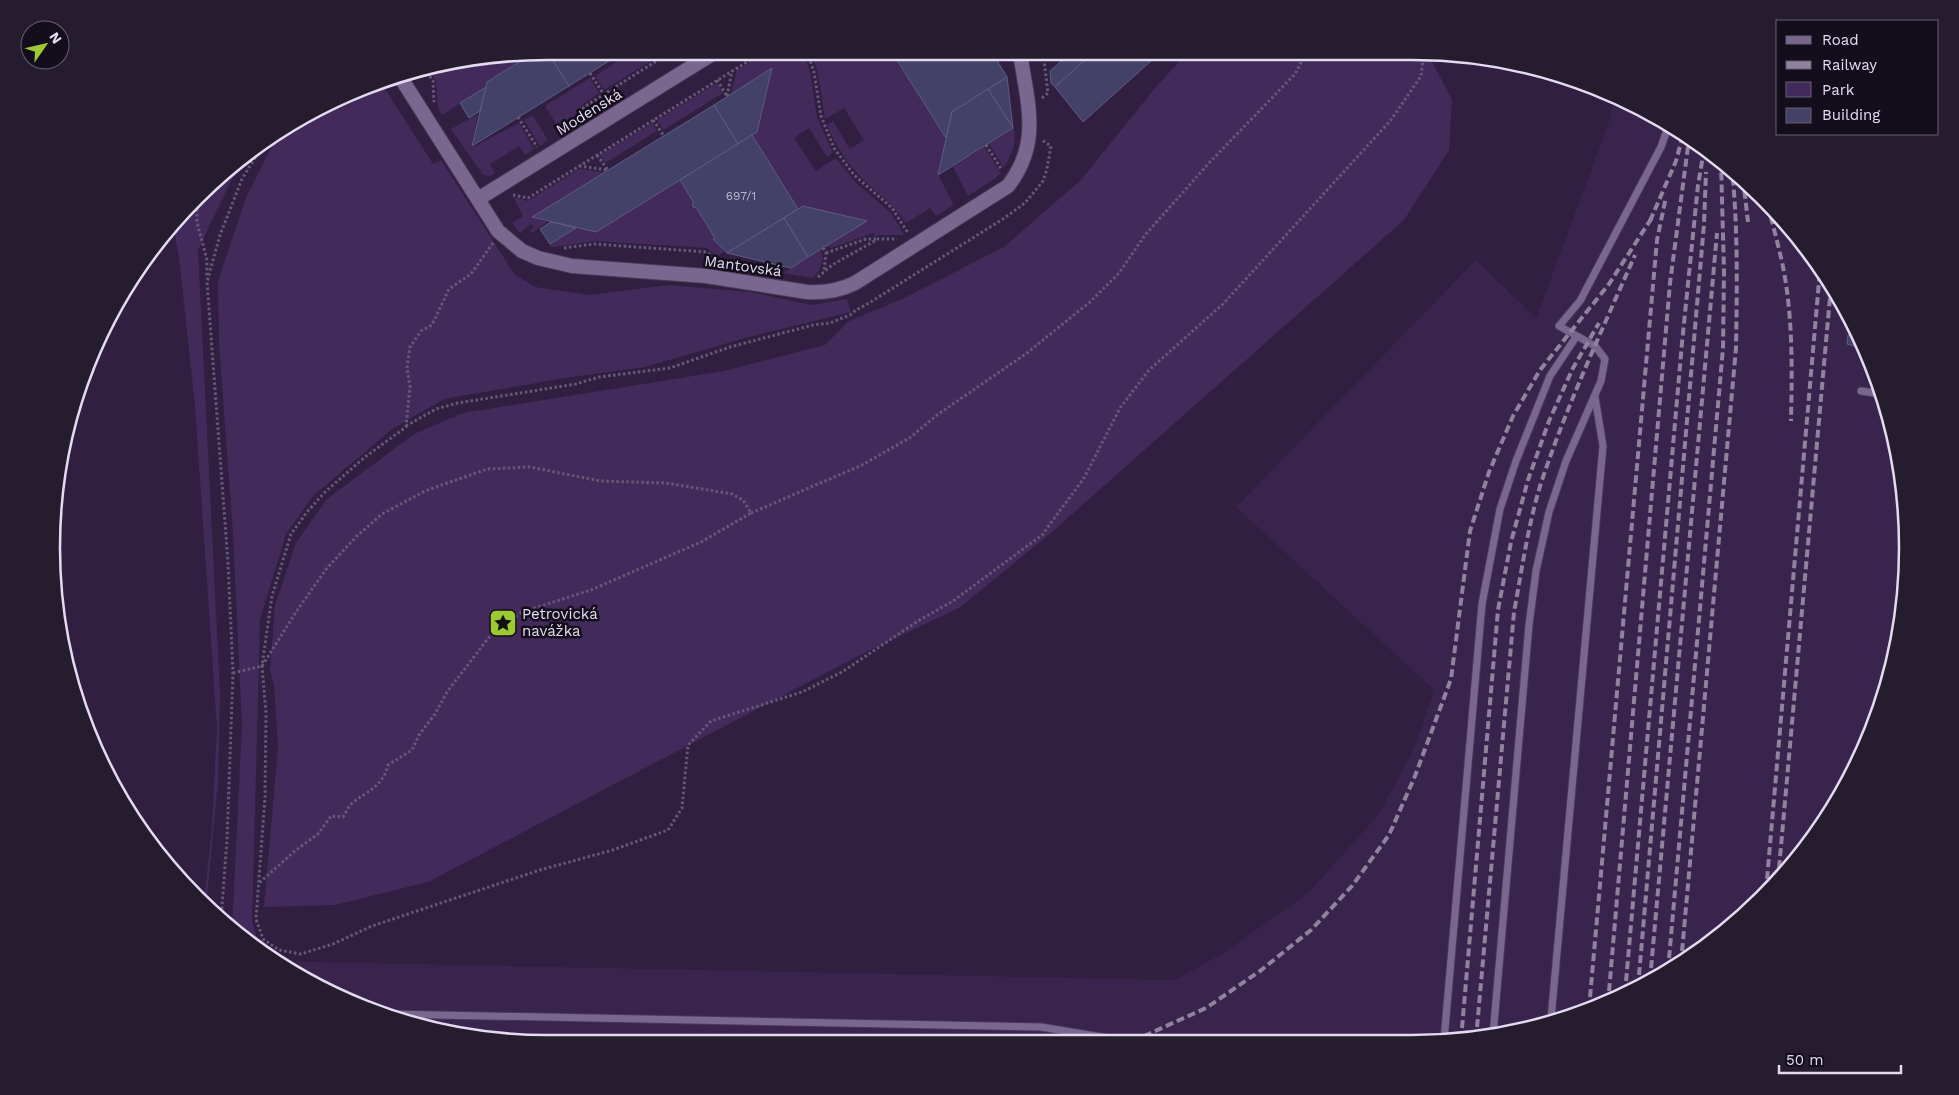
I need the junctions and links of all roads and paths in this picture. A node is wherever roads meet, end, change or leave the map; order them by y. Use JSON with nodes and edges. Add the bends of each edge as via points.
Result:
{"nodes":[{"id":1,"x":658,"y":60,"type":"edge"},
{"id":2,"x":704,"y":60,"type":"edge"},
{"id":3,"x":750,"y":60,"type":"edge"},
{"id":4,"x":810,"y":60,"type":"edge"},
{"id":5,"x":1021,"y":60,"type":"edge"},
{"id":6,"x":1303,"y":60,"type":"edge"},
{"id":7,"x":1423,"y":60,"type":"edge"},
{"id":8,"x":733,"y":70,"type":"junction"},
{"id":9,"x":590,"y":73,"type":"dead end"},
{"id":10,"x":429,"y":75,"type":"edge"},
{"id":11,"x":717,"y":80,"type":"junction"},
{"id":12,"x":404,"y":82,"type":"edge"},
{"id":13,"x":604,"y":95,"type":"junction"},
{"id":14,"x":435,"y":109,"type":"dead end"},
{"id":15,"x":518,"y":118,"type":"dead end"},
{"id":16,"x":654,"y":120,"type":"junction"},
{"id":17,"x":574,"y":123,"type":"dead end"},
{"id":18,"x":1666,"y":132,"type":"edge"},
{"id":19,"x":664,"y":136,"type":"dead end"},
{"id":20,"x":986,"y":145,"type":"dead end"},
{"id":21,"x":544,"y":146,"type":"dead end"},
{"id":22,"x":597,"y":154,"type":"junction"},
{"id":23,"x":255,"y":158,"type":"edge"},
{"id":24,"x":998,"y":163,"type":"dead end"},
{"id":25,"x":579,"y":166,"type":"junction"},
{"id":26,"x":1008,"y":167,"type":"dead end"},
{"id":27,"x":1002,"y":175,"type":"dead end"},
{"id":28,"x":498,"y":188,"type":"junction"},
{"id":29,"x":478,"y":199,"type":"junction"},
{"id":30,"x":197,"y":209,"type":"edge"},
{"id":31,"x":498,"y":231,"type":"junction"},
{"id":32,"x":878,"y":239,"type":"junction"},
{"id":33,"x":915,"y":246,"type":"junction"},
{"id":34,"x":822,"y":248,"type":"dead end"},
{"id":35,"x":555,"y":250,"type":"dead end"},
{"id":36,"x":826,"y":253,"type":"junction"},
{"id":37,"x":927,"y":265,"type":"dead end"},
{"id":38,"x":724,"y":267,"type":"dead end"},
{"id":39,"x":824,"y":270,"type":"junction"},
{"id":40,"x":814,"y":280,"type":"dead end"},
{"id":41,"x":207,"y":282,"type":"junction"},
{"id":42,"x":856,"y":310,"type":"dead end"},
{"id":43,"x":1576,"y":337,"type":"junction"},
{"id":44,"x":1861,"y":391,"type":"dead end"},
{"id":45,"x":1874,"y":393,"type":"edge"},
{"id":46,"x":1594,"y":396,"type":"junction"},
{"id":47,"x":406,"y":427,"type":"junction"},
{"id":48,"x":751,"y":513,"type":"junction"},
{"id":49,"x":262,"y":666,"type":"junction"},
{"id":50,"x":233,"y":673,"type":"junction"},
{"id":51,"x":259,"y":883,"type":"junction"},
{"id":52,"x":222,"y":910,"type":"edge"},
{"id":53,"x":409,"y":1014,"type":"edge"},
{"id":54,"x":1551,"y":1014,"type":"edge"},
{"id":55,"x":1494,"y":1028,"type":"edge"},
{"id":56,"x":1445,"y":1034,"type":"edge"},
{"id":57,"x":1090,"y":1035,"type":"edge"}],
"edges":[{"from":1,"to":13,"type":"path"},
{"from":2,"to":28,"type":"street","name":"Modenská"},
{"from":3,"to":8,"type":"path"},
{"from":4,"to":32,"type":"path","via":[[820,116],[834,148],[854,175],[892,208],[910,236]]},
{"from":5,"to":33,"type":"street","name":"Mantovská","via":[[1030,132],[1026,154],[1017,174],[1008,186]]},
{"from":6,"to":48,"type":"path","via":[[1295,74],[1145,235],[1119,273],[1027,353],[937,415],[911,437],[862,465]]},
{"from":7,"to":51,"type":"path","via":[[1421,76],[1392,120],[1223,304],[1149,370],[1120,408],[1084,478],[1042,535],[953,601],[842,672],[802,692],[712,721],[688,745],[682,808],[668,830],[372,926],[301,954],[280,950],[264,939],[256,919]]},
{"from":8,"to":11,"type":"path"},
{"from":8,"to":11,"type":"path","via":[[727,96]]},
{"from":9,"to":13,"type":"path"},
{"from":10,"to":14,"type":"path","via":[[433,82]]},
{"from":11,"to":16,"type":"path"},
{"from":12,"to":29,"type":"street","name":"Mantovská"},
{"from":13,"to":17,"type":"path","via":[[584,107]]},
{"from":15,"to":21,"type":"path","via":[[538,150]]},
{"from":16,"to":19,"type":"path"},
{"from":16,"to":22,"type":"path"},
{"from":18,"to":43,"type":"lane","via":[[1661,148],[1580,301],[1558,326]]},
{"from":20,"to":24,"type":"path"},
{"from":22,"to":25,"type":"path"},
{"from":22,"to":25,"type":"path","via":[[608,170]]},
{"from":23,"to":41,"type":"path","via":[[242,179],[220,235]]},
{"from":25,"to":28,"type":"path","via":[[528,198],[510,194],[504,198]]},
{"from":26,"to":27,"type":"path"},
{"from":28,"to":29,"type":"street","name":"Modenská"},
{"from":29,"to":31,"type":"street","name":"Mantovská"},
{"from":30,"to":41,"type":"path","via":[[207,260]]},
{"from":31,"to":33,"type":"street","name":"Mantovská","via":[[522,251],[572,266],[706,276],[813,293],[836,291],[854,284]]},
{"from":31,"to":47,"type":"path","via":[[482,261],[471,274],[449,289],[432,325],[421,331],[410,347]]},
{"from":32,"to":36,"type":"path","via":[[866,239]]},
{"from":32,"to":39,"type":"path"},
{"from":33,"to":37,"type":"path"},
{"from":34,"to":36,"type":"path"},
{"from":35,"to":38,"type":"path","via":[[594,244],[707,252]]},
{"from":36,"to":39,"type":"path"},
{"from":39,"to":40,"type":"path"},
{"from":41,"to":50,"type":"path"},
{"from":42,"to":47,"type":"path","via":[[830,323],[730,348],[670,368],[599,377],[576,384],[458,403],[436,409]]},
{"from":43,"to":46,"type":"lane","via":[[1595,346],[1604,360],[1601,381]]},
{"from":43,"to":56,"type":"lane","via":[[1550,376],[1536,408],[1500,509],[1490,553],[1482,604]]},
{"from":44,"to":45,"type":"lane"},
{"from":46,"to":54,"type":"lane","via":[[1602,446]]},
{"from":46,"to":55,"type":"lane","via":[[1563,469],[1549,512],[1536,571]]},
{"from":47,"to":49,"type":"path","via":[[325,492],[291,534],[272,596]]},
{"from":48,"to":49,"type":"path","via":[[742,500],[732,494],[666,483],[600,481],[530,467],[487,469],[425,491],[382,514],[327,568]]},
{"from":48,"to":51,"type":"path","via":[[701,542],[591,590],[522,612],[490,636],[447,692],[412,750],[388,765],[378,786],[349,805],[343,817],[331,816],[318,834]]},
{"from":49,"to":50,"type":"path"},
{"from":49,"to":51,"type":"path","via":[[266,713],[265,797]]},
{"from":50,"to":52,"type":"path"},
{"from":53,"to":57,"type":"lane","via":[[1041,1027]]}]}
